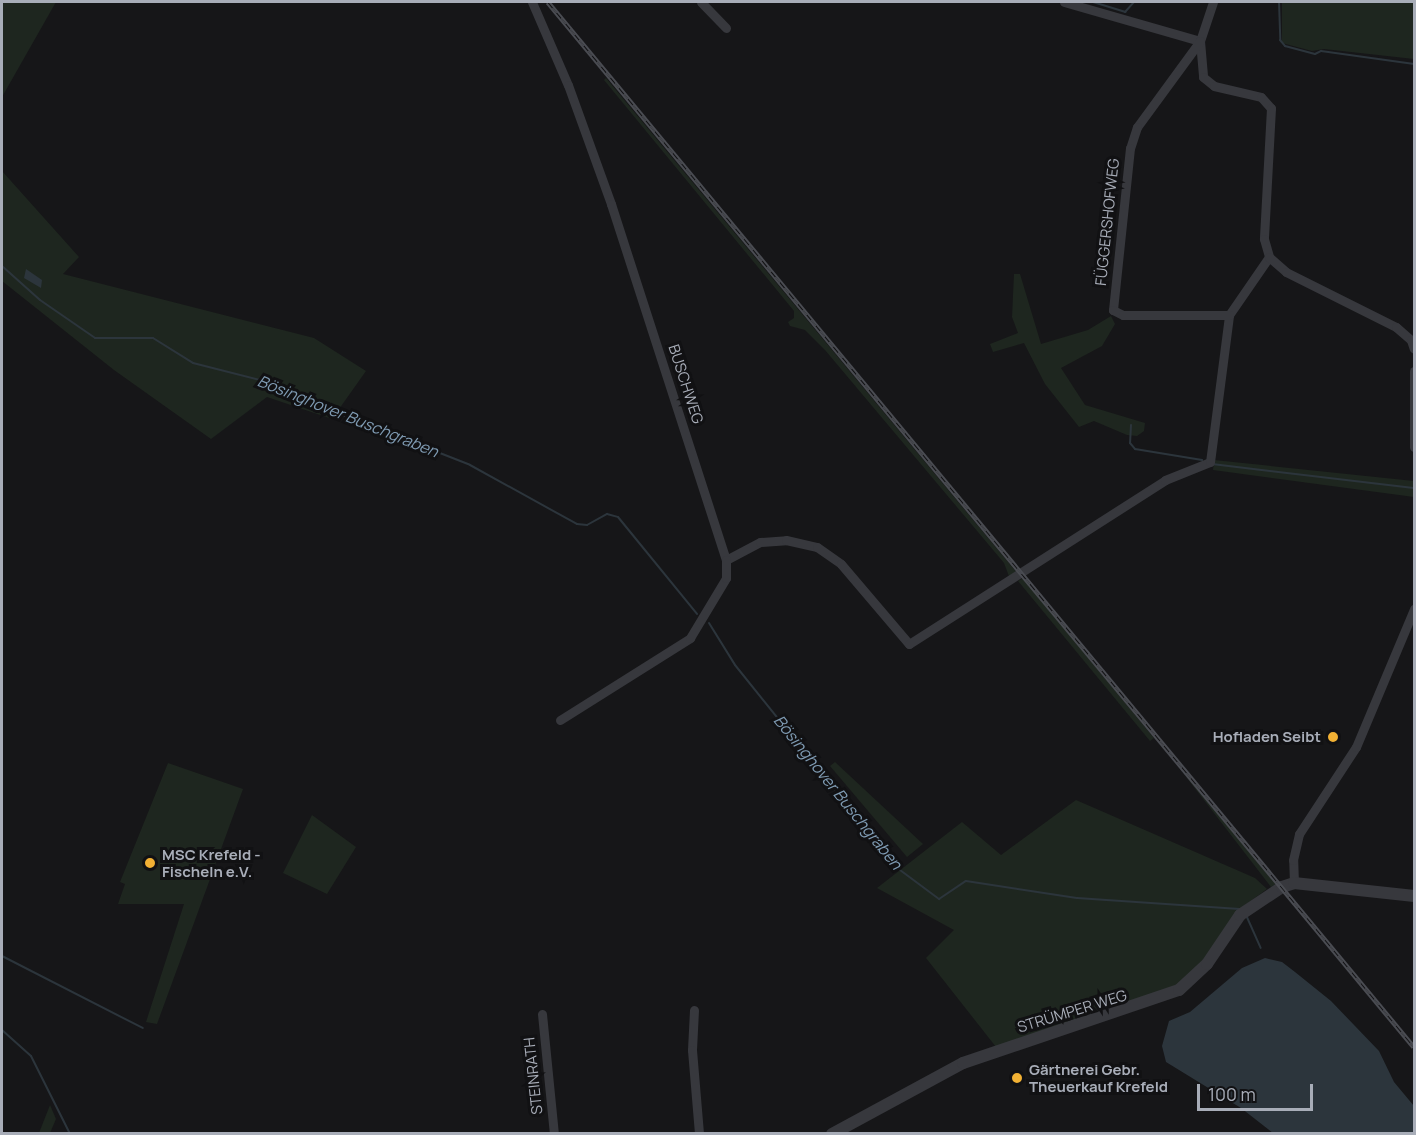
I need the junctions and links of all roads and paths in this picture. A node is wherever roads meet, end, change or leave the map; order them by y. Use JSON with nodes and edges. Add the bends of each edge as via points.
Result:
{"nodes":[{"id":1,"x":532,"y":2,"type":"edge"},
{"id":2,"x":702,"y":2,"type":"edge"},
{"id":3,"x":1064,"y":2,"type":"edge"},
{"id":4,"x":1213,"y":2,"type":"edge"},
{"id":5,"x":726,"y":28,"type":"dead end"},
{"id":6,"x":1200,"y":41,"type":"junction"},
{"id":7,"x":1269,"y":257,"type":"junction"},
{"id":8,"x":1229,"y":315,"type":"junction"},
{"id":9,"x":1414,"y":349,"type":"edge"},
{"id":10,"x":1414,"y":371,"type":"edge"},
{"id":11,"x":1414,"y":447,"type":"edge"},
{"id":12,"x":726,"y":560,"type":"junction"},
{"id":13,"x":1414,"y":609,"type":"edge"},
{"id":14,"x":560,"y":720,"type":"dead end"},
{"id":15,"x":1294,"y":883,"type":"junction"},
{"id":16,"x":1414,"y":896,"type":"edge"},
{"id":17,"x":694,"y":1010,"type":"dead end"},
{"id":18,"x":542,"y":1014,"type":"dead end"},
{"id":19,"x":555,"y":1134,"type":"edge"},
{"id":20,"x":699,"y":1134,"type":"edge"},
{"id":21,"x":832,"y":1134,"type":"edge"}],
"edges":[{"from":1,"to":12,"type":"street","name":"BUSCHWEG","via":[[568,85],[611,204]]},
{"from":2,"to":5,"type":"street"},
{"from":3,"to":6,"type":"street"},
{"from":4,"to":6,"type":"street"},
{"from":6,"to":7,"type":"street","via":[[1203,77],[1208,82],[1261,97],[1271,108],[1264,238]]},
{"from":6,"to":8,"type":"street","name":"FÜGGERSHOFWEG","via":[[1137,127],[1130,148],[1113,310],[1123,315]]},
{"from":7,"to":8,"type":"street"},
{"from":7,"to":9,"type":"street","via":[[1286,272],[1396,327],[1411,340]]},
{"from":8,"to":12,"type":"street","via":[[1212,453],[1204,467],[1165,480],[909,644],[841,564],[817,547],[786,540],[760,542]]},
{"from":10,"to":11,"type":"street"},
{"from":12,"to":14,"type":"street","via":[[726,578],[690,638]]},
{"from":13,"to":15,"type":"street","via":[[1356,747],[1299,834],[1293,860]]},
{"from":15,"to":16,"type":"street"},
{"from":15,"to":21,"type":"street","name":"STRÜMPER WEG","via":[[1244,912],[1207,964],[1179,990],[963,1063]]},
{"from":17,"to":20,"type":"street","via":[[692,1050]]},
{"from":18,"to":19,"type":"street","name":"STEINRATH"}]}
